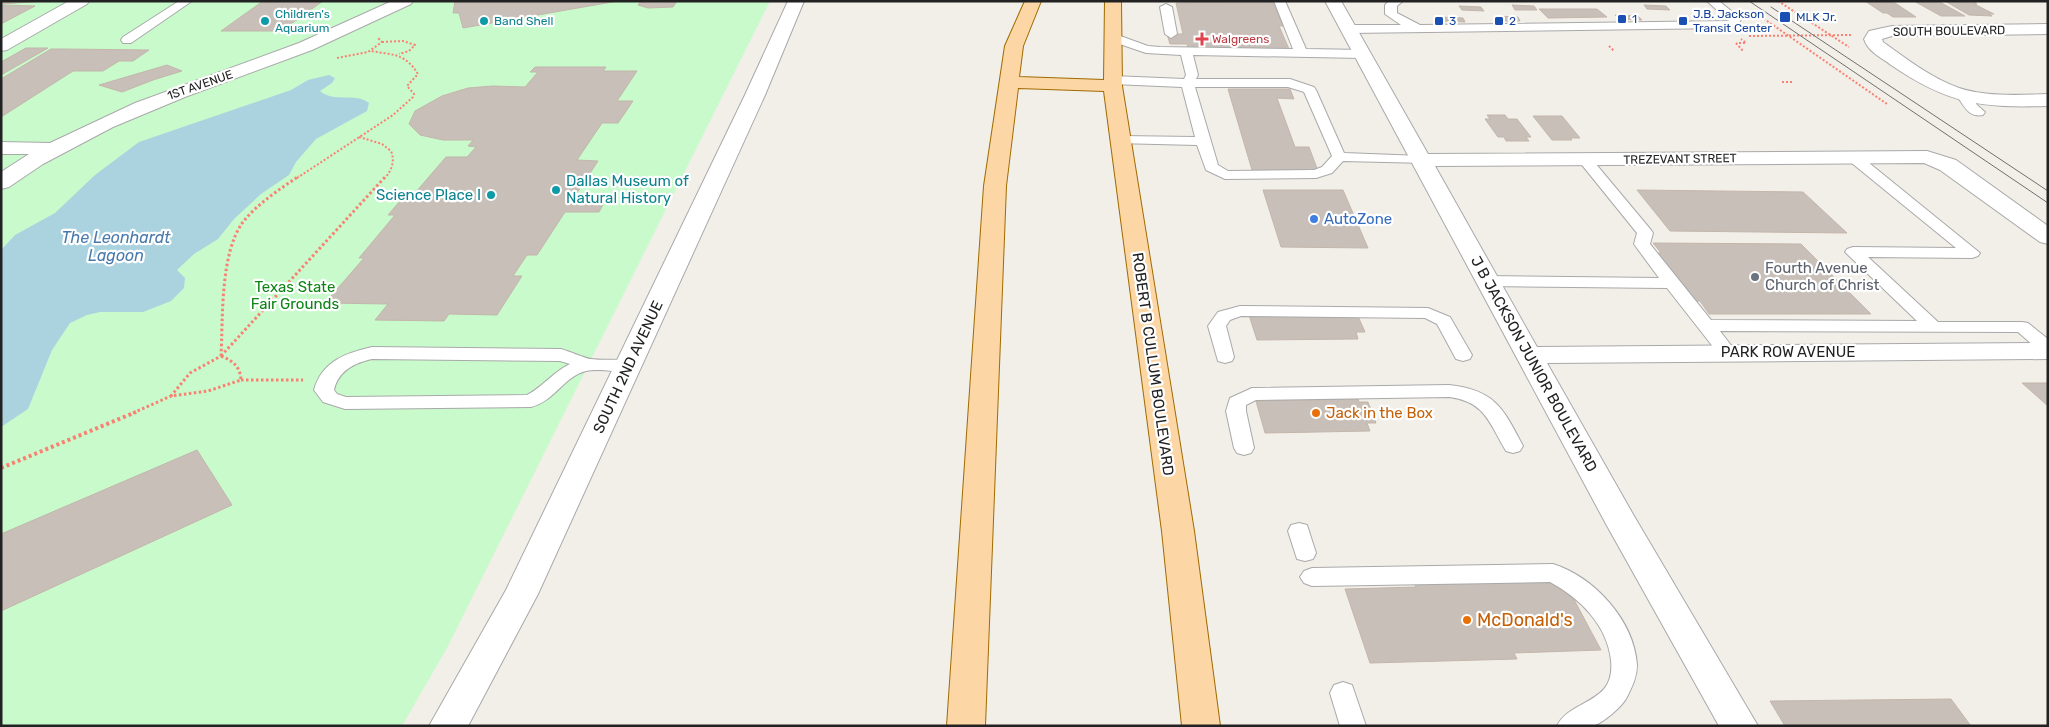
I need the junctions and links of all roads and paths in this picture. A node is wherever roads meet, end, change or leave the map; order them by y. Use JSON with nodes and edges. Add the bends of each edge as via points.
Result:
{"nodes":[{"id":1,"x":81,"y":1,"type":"edge"},
{"id":2,"x":187,"y":1,"type":"edge"},
{"id":3,"x":405,"y":1,"type":"edge"},
{"id":4,"x":796,"y":1,"type":"edge"},
{"id":5,"x":1033,"y":1,"type":"edge"},
{"id":6,"x":1113,"y":1,"type":"edge"},
{"id":7,"x":1279,"y":1,"type":"edge"},
{"id":8,"x":1333,"y":1,"type":"edge"},
{"id":9,"x":1398,"y":1,"type":"edge"},
{"id":10,"x":1712,"y":1,"type":"edge"},
{"id":11,"x":1166,"y":7,"type":"dead end"},
{"id":12,"x":1754,"y":12,"type":"dead end"},
{"id":13,"x":1349,"y":29,"type":"junction"},
{"id":14,"x":1424,"y":29,"type":"junction"},
{"id":15,"x":2048,"y":29,"type":"edge"},
{"id":16,"x":1787,"y":35,"type":"junction"},
{"id":17,"x":1112,"y":37,"type":"junction"},
{"id":18,"x":127,"y":40,"type":"dead end"},
{"id":19,"x":1873,"y":40,"type":"junction"},
{"id":20,"x":5,"y":42,"type":"edge"},
{"id":21,"x":382,"y":42,"type":"dead end"},
{"id":22,"x":1736,"y":43,"type":"dead end"},
{"id":23,"x":1176,"y":46,"type":"junction"},
{"id":24,"x":1610,"y":47,"type":"dead end"},
{"id":25,"x":1743,"y":50,"type":"dead end"},
{"id":26,"x":371,"y":51,"type":"dead end"},
{"id":27,"x":1614,"y":51,"type":"dead end"},
{"id":28,"x":1301,"y":53,"type":"junction"},
{"id":29,"x":399,"y":54,"type":"junction"},
{"id":30,"x":1363,"y":54,"type":"junction"},
{"id":31,"x":1008,"y":82,"type":"junction"},
{"id":32,"x":1188,"y":82,"type":"junction"},
{"id":33,"x":1782,"y":82,"type":"dead end"},
{"id":34,"x":1794,"y":82,"type":"dead end"},
{"id":35,"x":1113,"y":83,"type":"junction"},
{"id":36,"x":1964,"y":96,"type":"junction"},
{"id":37,"x":2048,"y":100,"type":"edge"},
{"id":38,"x":1887,"y":104,"type":"dead end"},
{"id":39,"x":1978,"y":112,"type":"dead end"},
{"id":40,"x":359,"y":137,"type":"junction"},
{"id":41,"x":1120,"y":140,"type":"junction"},
{"id":42,"x":1204,"y":141,"type":"junction"},
{"id":43,"x":1,"y":148,"type":"edge"},
{"id":44,"x":45,"y":148,"type":"dead end"},
{"id":45,"x":1853,"y":157,"type":"junction"},
{"id":46,"x":1339,"y":158,"type":"junction"},
{"id":47,"x":1422,"y":160,"type":"junction"},
{"id":48,"x":1585,"y":160,"type":"junction"},
{"id":49,"x":1211,"y":168,"type":"joint"},
{"id":50,"x":1,"y":182,"type":"edge"},
{"id":51,"x":2048,"y":237,"type":"edge"},
{"id":52,"x":1488,"y":281,"type":"junction"},
{"id":53,"x":1672,"y":283,"type":"junction"},
{"id":54,"x":1706,"y":325,"type":"junction"},
{"id":55,"x":1933,"y":327,"type":"junction"},
{"id":56,"x":2048,"y":349,"type":"edge"},
{"id":57,"x":1728,"y":353,"type":"junction"},
{"id":58,"x":1463,"y":355,"type":"dead end"},
{"id":59,"x":1528,"y":355,"type":"junction"},
{"id":60,"x":221,"y":356,"type":"junction"},
{"id":61,"x":1225,"y":357,"type":"dead end"},
{"id":62,"x":584,"y":365,"type":"junction"},
{"id":63,"x":629,"y":366,"type":"junction"},
{"id":64,"x":241,"y":380,"type":"junction"},
{"id":65,"x":326,"y":380,"type":"junction"},
{"id":66,"x":171,"y":396,"type":"junction"},
{"id":67,"x":1513,"y":446,"type":"dead end"},
{"id":68,"x":1244,"y":448,"type":"dead end"},
{"id":69,"x":1,"y":468,"type":"edge"},
{"id":70,"x":1299,"y":530,"type":"dead end"},
{"id":71,"x":1304,"y":553,"type":"dead end"},
{"id":72,"x":1312,"y":577,"type":"dead end"},
{"id":73,"x":1343,"y":693,"type":"dead end"},
{"id":74,"x":448,"y":726,"type":"edge"},
{"id":75,"x":966,"y":726,"type":"edge"},
{"id":76,"x":1201,"y":726,"type":"edge"},
{"id":77,"x":1353,"y":726,"type":"edge"},
{"id":78,"x":1570,"y":726,"type":"edge"},
{"id":79,"x":1739,"y":726,"type":"edge"}],
"edges":[{"from":1,"to":20,"type":"street"},
{"from":2,"to":18,"type":"lane"},
{"from":3,"to":50,"type":"street","name":"1ST AVENUE","via":[[311,44],[118,116],[54,148]]},
{"from":4,"to":63,"type":"street","name":"SOUTH 2ND AVENUE"},
{"from":5,"to":31,"type":"main road","via":[[1014,46]]},
{"from":6,"to":17,"type":"main road","name":"ROBERT B CULLUM BOULEVARD"},
{"from":7,"to":28,"type":"lane"},
{"from":8,"to":13,"type":"street","name":"J B JACKSON JUNIOR BOULEVARD"},
{"from":9,"to":14,"type":"lane","via":[[1391,5],[1391,14],[1400,21]]},
{"from":10,"to":14,"type":"lane","via":[[1734,22],[1726,25]]},
{"from":11,"to":23,"type":"lane"},
{"from":12,"to":16,"type":"path"},
{"from":13,"to":14,"type":"lane"},
{"from":13,"to":30,"type":"street","name":"J B JACKSON JUNIOR BOULEVARD"},
{"from":15,"to":19,"type":"street","name":"SOUTH BOULEVARD","via":[[1892,31],[1881,32]]},
{"from":16,"to":19,"type":"path","via":[[1850,34],[1860,40]]},
{"from":16,"to":38,"type":"path"},
{"from":17,"to":23,"type":"lane","via":[[1160,52]]},
{"from":17,"to":35,"type":"main road","name":"ROBERT B CULLUM BOULEVARD"},
{"from":19,"to":36,"type":"street","name":"SOUTH BOULEVARD","via":[[1875,45],[1938,86]]},
{"from":21,"to":29,"type":"path","via":[[399,40],[414,44]]},
{"from":22,"to":25,"type":"path"},
{"from":23,"to":28,"type":"lane"},
{"from":23,"to":32,"type":"lane","via":[[1192,75]]},
{"from":24,"to":27,"type":"path"},
{"from":26,"to":29,"type":"path"},
{"from":28,"to":30,"type":"lane"},
{"from":29,"to":40,"type":"path","via":[[418,74],[407,86],[413,97],[393,115]]},
{"from":30,"to":47,"type":"street","name":"J B JACKSON JUNIOR BOULEVARD"},
{"from":31,"to":35,"type":"main road"},
{"from":31,"to":75,"type":"main road","via":[[995,186]]},
{"from":32,"to":35,"type":"lane"},
{"from":32,"to":42,"type":"lane"},
{"from":32,"to":46,"type":"lane","via":[[1290,83],[1308,90]]},
{"from":33,"to":34,"type":"path"},
{"from":35,"to":41,"type":"main road","name":"ROBERT B CULLUM BOULEVARD"},
{"from":36,"to":37,"type":"street","via":[[2003,101]]},
{"from":36,"to":39,"type":"lane"},
{"from":40,"to":60,"type":"path","via":[[292,181],[244,222],[227,259]]},
{"from":40,"to":60,"type":"path","via":[[389,148],[394,154],[390,172]]},
{"from":41,"to":42,"type":"lane"},
{"from":41,"to":76,"type":"main road","name":"ROBERT B CULLUM BOULEVARD","via":[[1178,531]]},
{"from":42,"to":49,"type":"lane"},
{"from":43,"to":44,"type":"street"},
{"from":45,"to":48,"type":"street","name":"TREZEVANT STREET"},
{"from":45,"to":51,"type":"street","name":"TREZEVANT STREET","via":[[1918,156],[1939,160]]},
{"from":45,"to":55,"type":"lane","via":[[1972,253],[1854,252]]},
{"from":46,"to":47,"type":"lane"},
{"from":46,"to":49,"type":"lane","via":[[1327,170],[1316,174],[1226,175]]},
{"from":47,"to":48,"type":"street","name":"TREZEVANT STREET"},
{"from":47,"to":52,"type":"street","name":"J B JACKSON JUNIOR BOULEVARD"},
{"from":48,"to":53,"type":"lane","via":[[1645,233],[1642,244]]},
{"from":52,"to":53,"type":"lane"},
{"from":52,"to":59,"type":"street","name":"J B JACKSON JUNIOR BOULEVARD"},
{"from":53,"to":54,"type":"lane"},
{"from":54,"to":55,"type":"lane"},
{"from":54,"to":57,"type":"lane"},
{"from":55,"to":56,"type":"lane","via":[[2022,327]]},
{"from":56,"to":57,"type":"street","name":"PARK ROW AVENUE"},
{"from":57,"to":59,"type":"street","name":"PARK ROW AVENUE"},
{"from":58,"to":61,"type":"lane","via":[[1444,321],[1428,312],[1240,311],[1224,316],[1217,326]]},
{"from":59,"to":79,"type":"street","name":"J B JACKSON JUNIOR BOULEVARD"},
{"from":60,"to":64,"type":"path","via":[[238,365]]},
{"from":60,"to":66,"type":"path","via":[[190,373]]},
{"from":62,"to":63,"type":"lane"},
{"from":62,"to":65,"type":"lane","via":[[561,355],[372,353],[358,355],[346,362],[333,370]]},
{"from":62,"to":65,"type":"lane","via":[[564,374],[544,394],[531,401],[344,402],[330,398],[324,390]]},
{"from":63,"to":74,"type":"street","name":"SOUTH 2ND AVENUE","via":[[521,594]]},
{"from":64,"to":65,"type":"path"},
{"from":64,"to":66,"type":"path","via":[[208,391]]},
{"from":66,"to":69,"type":"path"},
{"from":67,"to":68,"type":"lane","via":[[1495,412],[1478,397],[1449,391],[1252,394],[1237,402]]},
{"from":70,"to":71,"type":"lane"},
{"from":72,"to":78,"type":"lane","via":[[1553,573],[1578,587],[1602,611],[1622,646],[1625,673],[1614,696]]},
{"from":73,"to":77,"type":"lane"}]}
